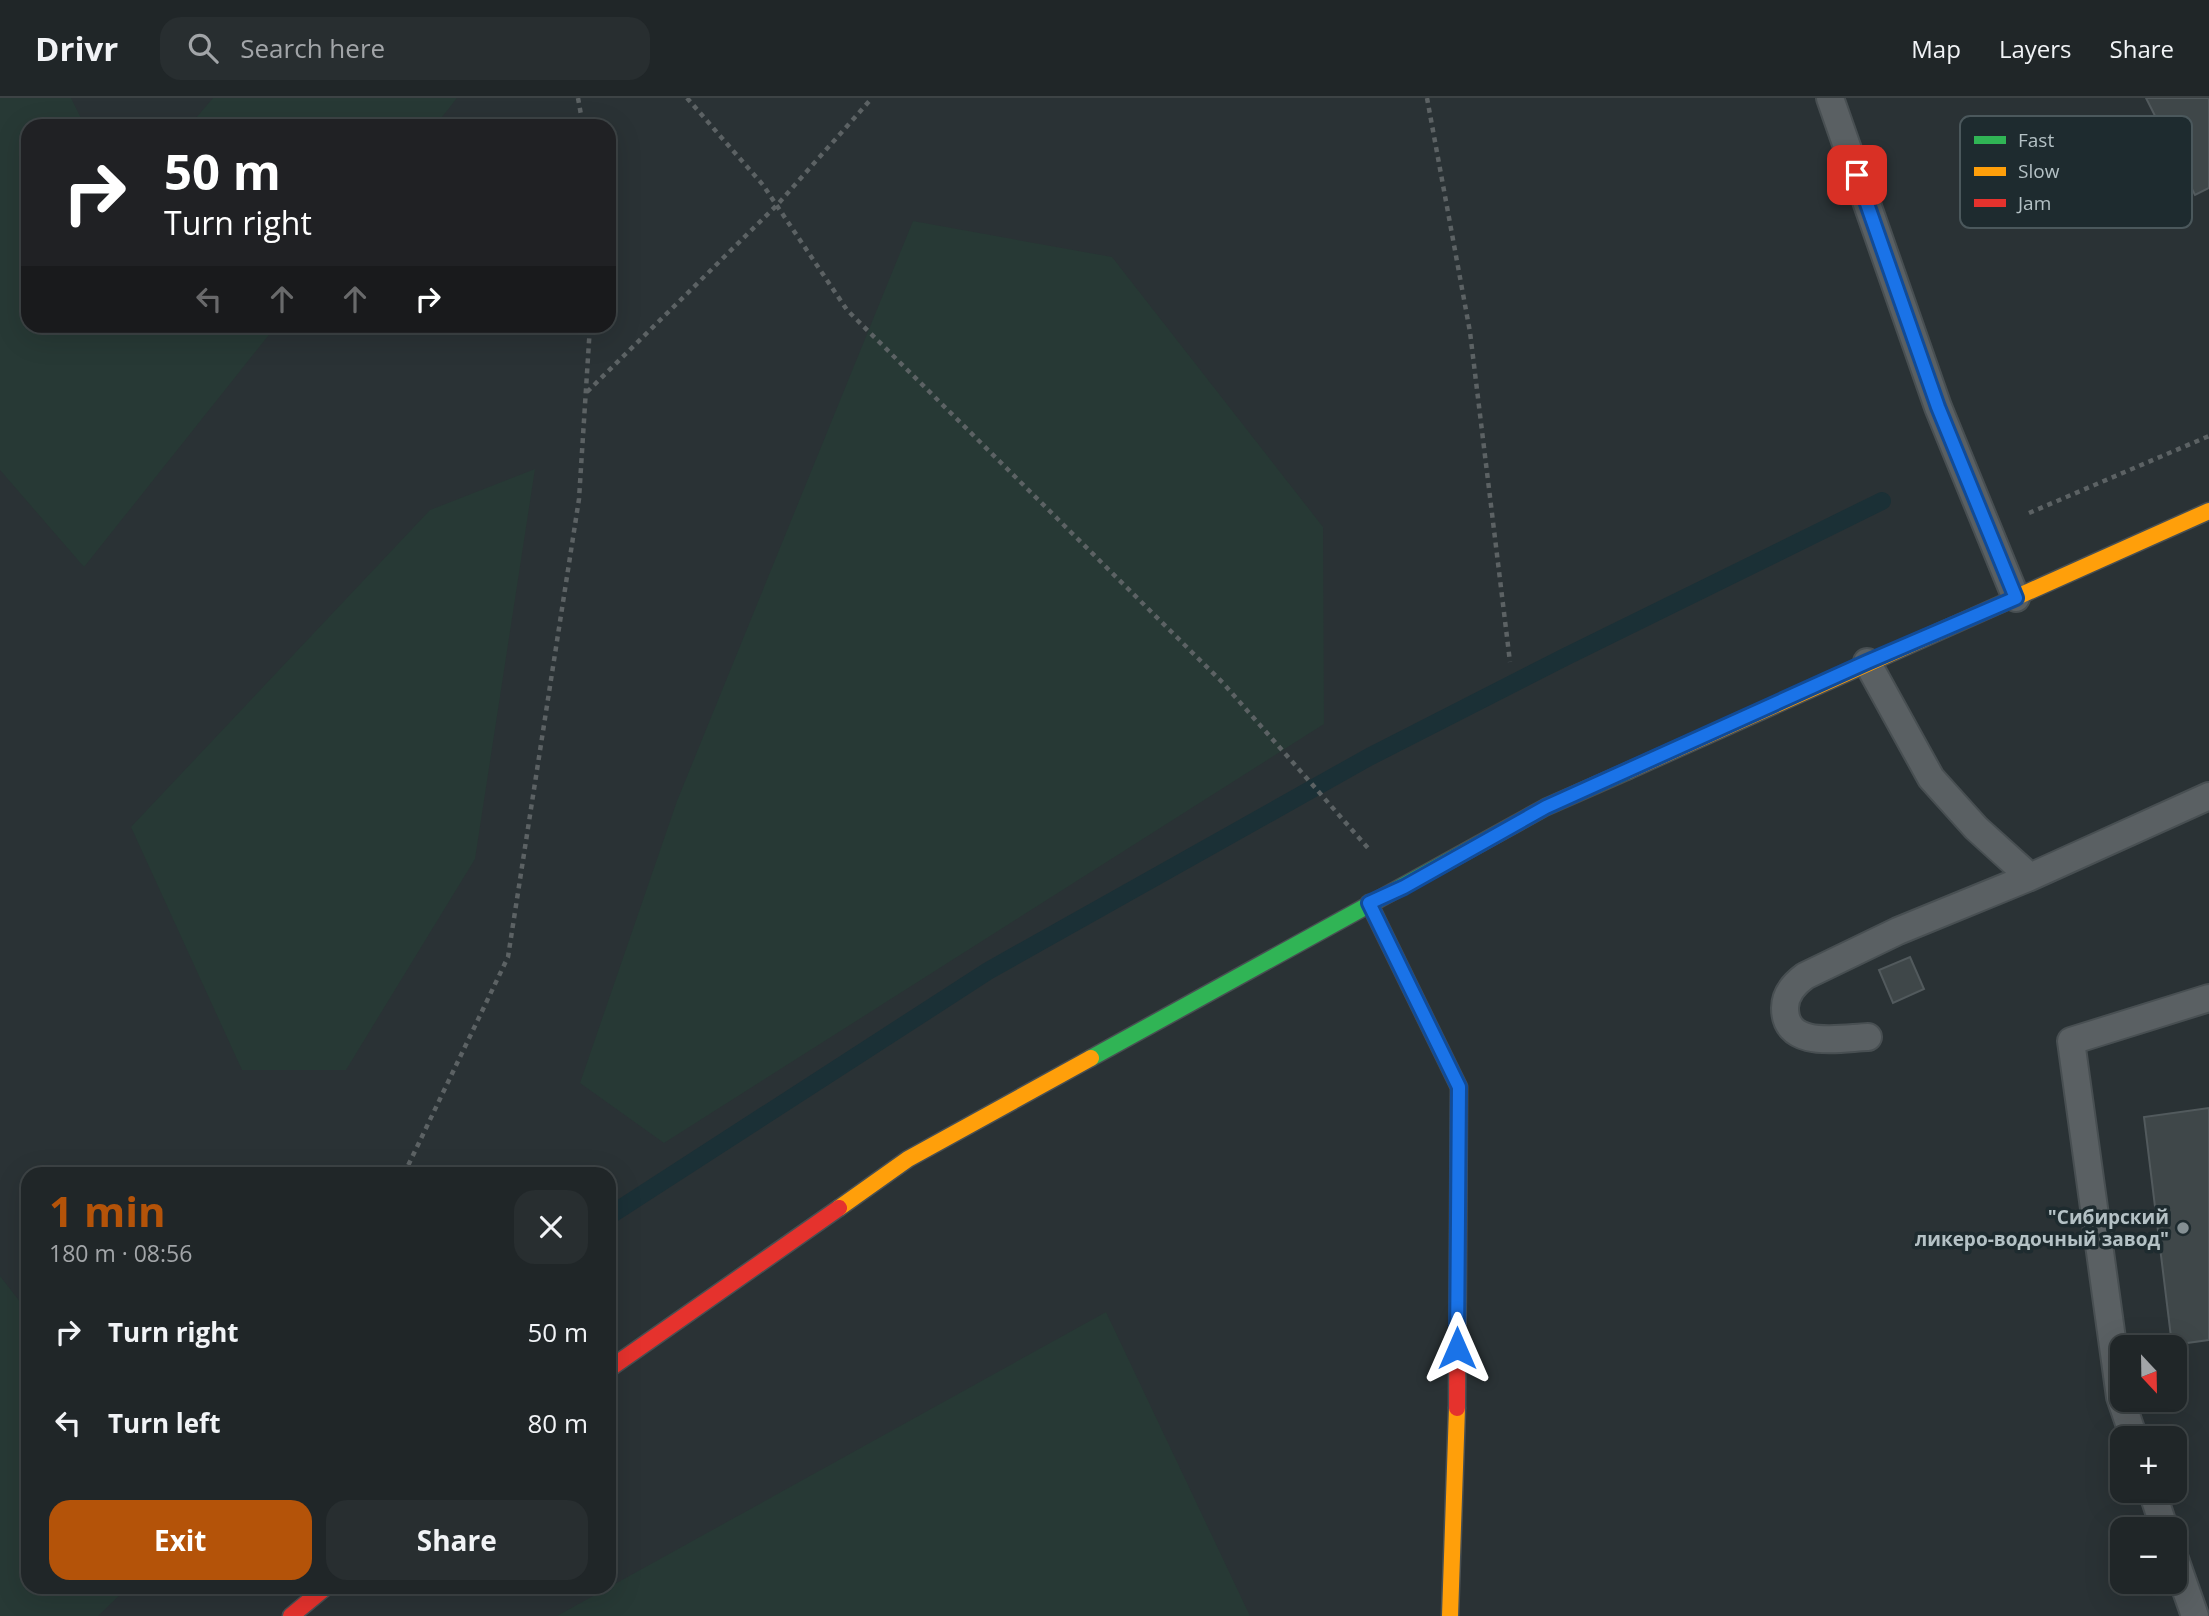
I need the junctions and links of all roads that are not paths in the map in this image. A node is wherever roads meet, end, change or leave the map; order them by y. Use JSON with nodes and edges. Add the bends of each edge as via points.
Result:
{"nodes":[{"id":1,"x":1830,"y":98,"type":"edge"},
{"id":2,"x":2209,"y":511,"type":"edge"},
{"id":3,"x":2016,"y":598,"type":"junction"},
{"id":4,"x":1867,"y":662,"type":"junction"},
{"id":5,"x":2209,"y":796,"type":"edge"},
{"id":6,"x":2030,"y":877,"type":"junction"},
{"id":7,"x":1369,"y":903,"type":"junction"},
{"id":8,"x":2209,"y":998,"type":"edge"},
{"id":9,"x":1868,"y":1037,"type":"dead end"},
{"id":10,"x":616,"y":1363,"type":"edge"},
{"id":11,"x":2130,"y":1426,"type":"edge"},
{"id":12,"x":2187,"y":1593,"type":"edge"},
{"id":13,"x":318,"y":1594,"type":"edge"},
{"id":14,"x":291,"y":1616,"type":"edge"},
{"id":15,"x":1450,"y":1616,"type":"edge"},
{"id":16,"x":2195,"y":1616,"type":"edge"}],
"edges":[{"from":1,"to":3,"type":"lane","via":[[1938,407]]},
{"from":2,"to":3,"type":"main road"},
{"from":3,"to":4,"type":"main road"},
{"from":4,"to":6,"type":"lane","via":[[1931,778],[1976,828]]},
{"from":4,"to":7,"type":"main road","via":[[1546,807]]},
{"from":5,"to":6,"type":"lane"},
{"from":6,"to":9,"type":"lane","via":[[1898,931],[1793,985],[1785,1003],[1786,1021],[1796,1033],[1812,1038]]},
{"from":7,"to":10,"type":"main road","via":[[908,1159]]},
{"from":7,"to":15,"type":"main road","via":[[1459,1087]]},
{"from":8,"to":11,"type":"lane","via":[[2071,1041],[2120,1397]]},
{"from":12,"to":16,"type":"lane"},
{"from":13,"to":14,"type":"main road"}]}
